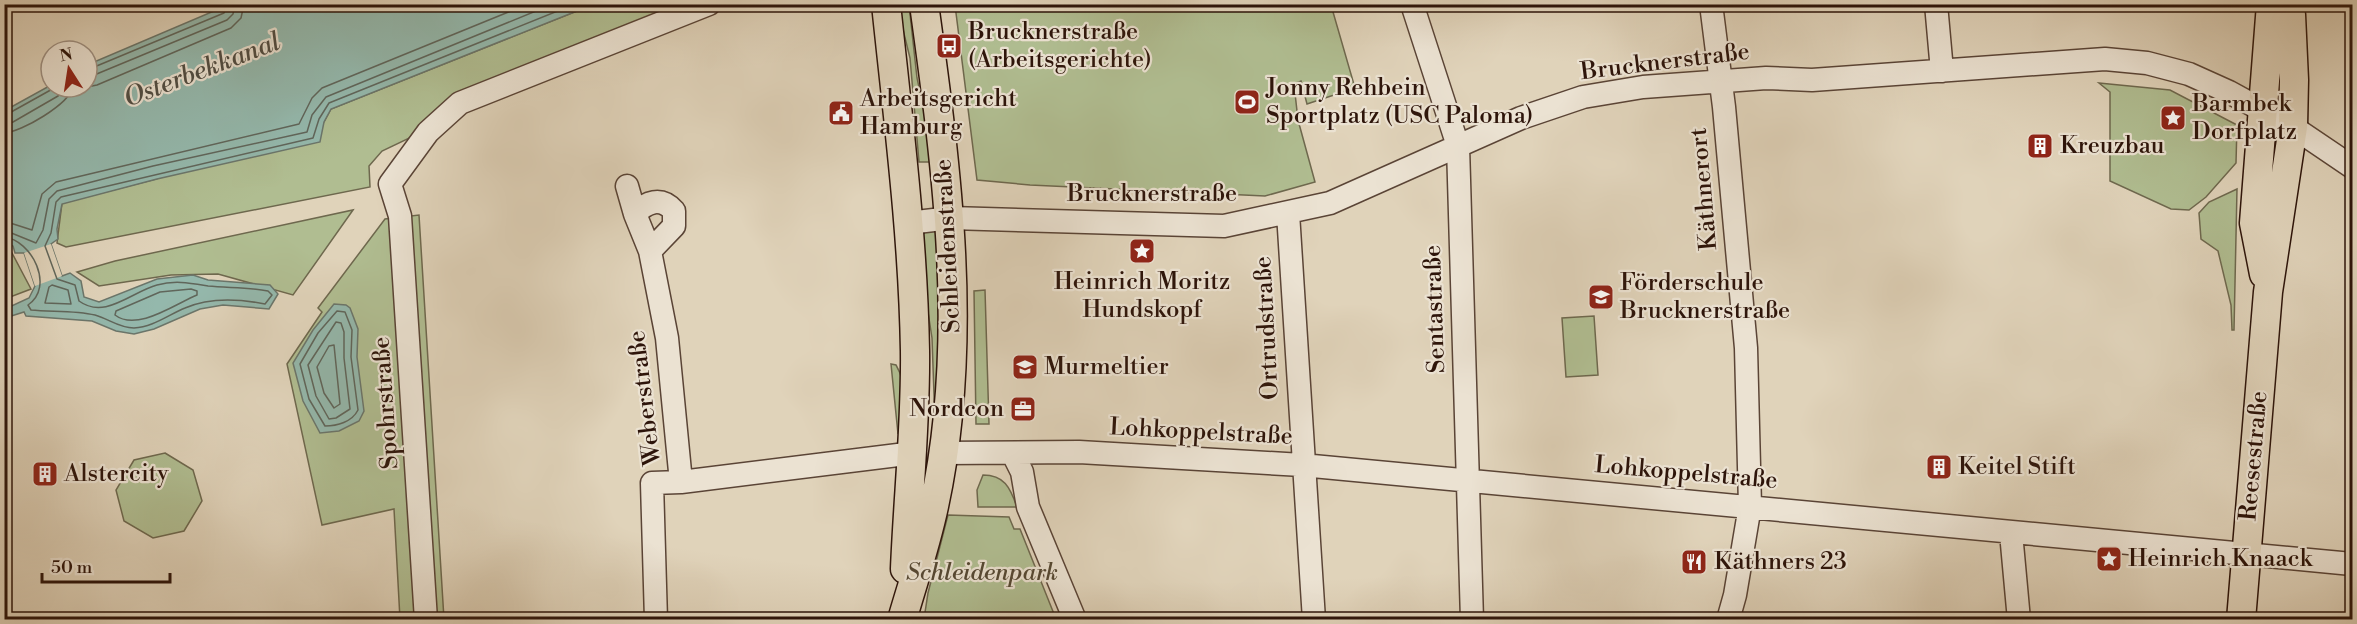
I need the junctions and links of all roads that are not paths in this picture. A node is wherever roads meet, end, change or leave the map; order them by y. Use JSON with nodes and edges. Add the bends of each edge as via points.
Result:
{"nodes":[{"id":1,"x":709,"y":4,"type":"edge"},
{"id":2,"x":886,"y":4,"type":"edge"},
{"id":3,"x":924,"y":4,"type":"edge"},
{"id":4,"x":1412,"y":4,"type":"edge"},
{"id":5,"x":1711,"y":4,"type":"edge"},
{"id":6,"x":1936,"y":4,"type":"edge"},
{"id":7,"x":2271,"y":4,"type":"edge"},
{"id":8,"x":2288,"y":4,"type":"edge"},
{"id":9,"x":1942,"y":71,"type":"junction"},
{"id":10,"x":1720,"y":81,"type":"junction"},
{"id":11,"x":2264,"y":110,"type":"junction"},
{"id":12,"x":2293,"y":127,"type":"junction"},
{"id":13,"x":1458,"y":146,"type":"junction"},
{"id":14,"x":2352,"y":167,"type":"edge"},
{"id":15,"x":627,"y":186,"type":"dead end"},
{"id":16,"x":1288,"y":213,"type":"junction"},
{"id":17,"x":635,"y":214,"type":"junction"},
{"id":18,"x":951,"y":218,"type":"junction"},
{"id":19,"x":908,"y":223,"type":"junction"},
{"id":20,"x":650,"y":251,"type":"junction"},
{"id":21,"x":2268,"y":292,"type":"junction"},
{"id":22,"x":914,"y":453,"type":"junction"},
{"id":23,"x":943,"y":453,"type":"junction"},
{"id":24,"x":1013,"y":454,"type":"junction"},
{"id":25,"x":1302,"y":465,"type":"junction"},
{"id":26,"x":1467,"y":480,"type":"junction"},
{"id":27,"x":681,"y":482,"type":"junction"},
{"id":28,"x":1749,"y":506,"type":"junction"},
{"id":29,"x":2011,"y":533,"type":"junction"},
{"id":30,"x":2245,"y":555,"type":"junction"},
{"id":31,"x":2352,"y":564,"type":"edge"},
{"id":32,"x":426,"y":620,"type":"edge"},
{"id":33,"x":656,"y":620,"type":"edge"},
{"id":34,"x":902,"y":620,"type":"edge"},
{"id":35,"x":1076,"y":620,"type":"edge"},
{"id":36,"x":1314,"y":620,"type":"edge"},
{"id":37,"x":1472,"y":620,"type":"edge"},
{"id":38,"x":1728,"y":620,"type":"edge"},
{"id":39,"x":2019,"y":620,"type":"edge"},
{"id":40,"x":2241,"y":620,"type":"edge"}],
"edges":[{"from":1,"to":32,"type":"street","name":"Spohrstraße","via":[[460,103],[428,132],[390,184],[400,216]]},
{"from":2,"to":19,"type":"main road","name":"Schleidenstraße"},
{"from":3,"to":18,"type":"main road","name":"Schleidenstraße"},
{"from":4,"to":13,"type":"street","name":"Sentastraße"},
{"from":5,"to":10,"type":"street","name":"Käthnerort"},
{"from":6,"to":9,"type":"street"},
{"from":7,"to":11,"type":"main road","name":"Reesestraße"},
{"from":8,"to":12,"type":"main road","name":"Reesestraße"},
{"from":9,"to":10,"type":"street","name":"Brucknerstraße","via":[[1812,80]]},
{"from":9,"to":11,"type":"street","name":"Brucknerstraße","via":[[2130,60],[2189,74]]},
{"from":10,"to":13,"type":"street","name":"Brucknerstraße","via":[[1623,89],[1583,97],[1541,110]]},
{"from":10,"to":28,"type":"street","name":"Käthnerort","via":[[1746,348]]},
{"from":11,"to":12,"type":"street","name":"Brucknerstraße"},
{"from":11,"to":21,"type":"main road","name":"Reesestraße","via":[[2254,223]]},
{"from":12,"to":14,"type":"street","name":"Brucknerstraße"},
{"from":12,"to":21,"type":"main road","name":"Reesestraße"},
{"from":13,"to":16,"type":"street","name":"Brucknerstraße","via":[[1330,203]]},
{"from":13,"to":26,"type":"street","name":"Sentastraße"},
{"from":15,"to":17,"type":"street","name":"Weberstraße"},
{"from":16,"to":18,"type":"street","name":"Brucknerstraße","via":[[1224,226]]},
{"from":16,"to":25,"type":"street","name":"Ortrudstraße"},
{"from":17,"to":20,"type":"street","name":"Weberstraße"},
{"from":17,"to":20,"type":"street","via":[[650,202],[660,202],[674,211],[674,226]]},
{"from":18,"to":19,"type":"street","name":"Brucknerstraße"},
{"from":18,"to":23,"type":"main road","name":"Schleidenstraße","via":[[954,332]]},
{"from":19,"to":22,"type":"main road","name":"Schleidenstraße","via":[[915,348]]},
{"from":20,"to":27,"type":"street","name":"Weberstraße","via":[[667,338]]},
{"from":21,"to":30,"type":"main road","name":"Reesestraße"},
{"from":22,"to":23,"type":"main road"},
{"from":22,"to":27,"type":"street"},
{"from":22,"to":34,"type":"main road","name":"Schleidenstraße"},
{"from":23,"to":24,"type":"street","name":"Lohkoppelstraße"},
{"from":23,"to":34,"type":"main road","name":"Schleidenstraße","via":[[934,506]]},
{"from":24,"to":25,"type":"street","name":"Lohkoppelstraße","via":[[1078,452]]},
{"from":24,"to":35,"type":"street","via":[[1022,472],[1028,507]]},
{"from":25,"to":26,"type":"street","name":"Lohkoppelstraße"},
{"from":25,"to":36,"type":"street","name":"Ortrudstraße"},
{"from":26,"to":28,"type":"street","name":"Lohkoppelstraße"},
{"from":26,"to":37,"type":"street","name":"Sentastraße"},
{"from":27,"to":33,"type":"street","name":"Weberstraße","via":[[652,483]]},
{"from":28,"to":29,"type":"street","name":"Lohkoppelstraße"},
{"from":28,"to":38,"type":"street","name":"Käthnerort"},
{"from":29,"to":30,"type":"street","name":"Lohkoppelstraße"},
{"from":29,"to":39,"type":"street"},
{"from":30,"to":31,"type":"street","name":"Lohkoppelstraße"},
{"from":30,"to":40,"type":"main road","name":"Reesestraße"}]}
